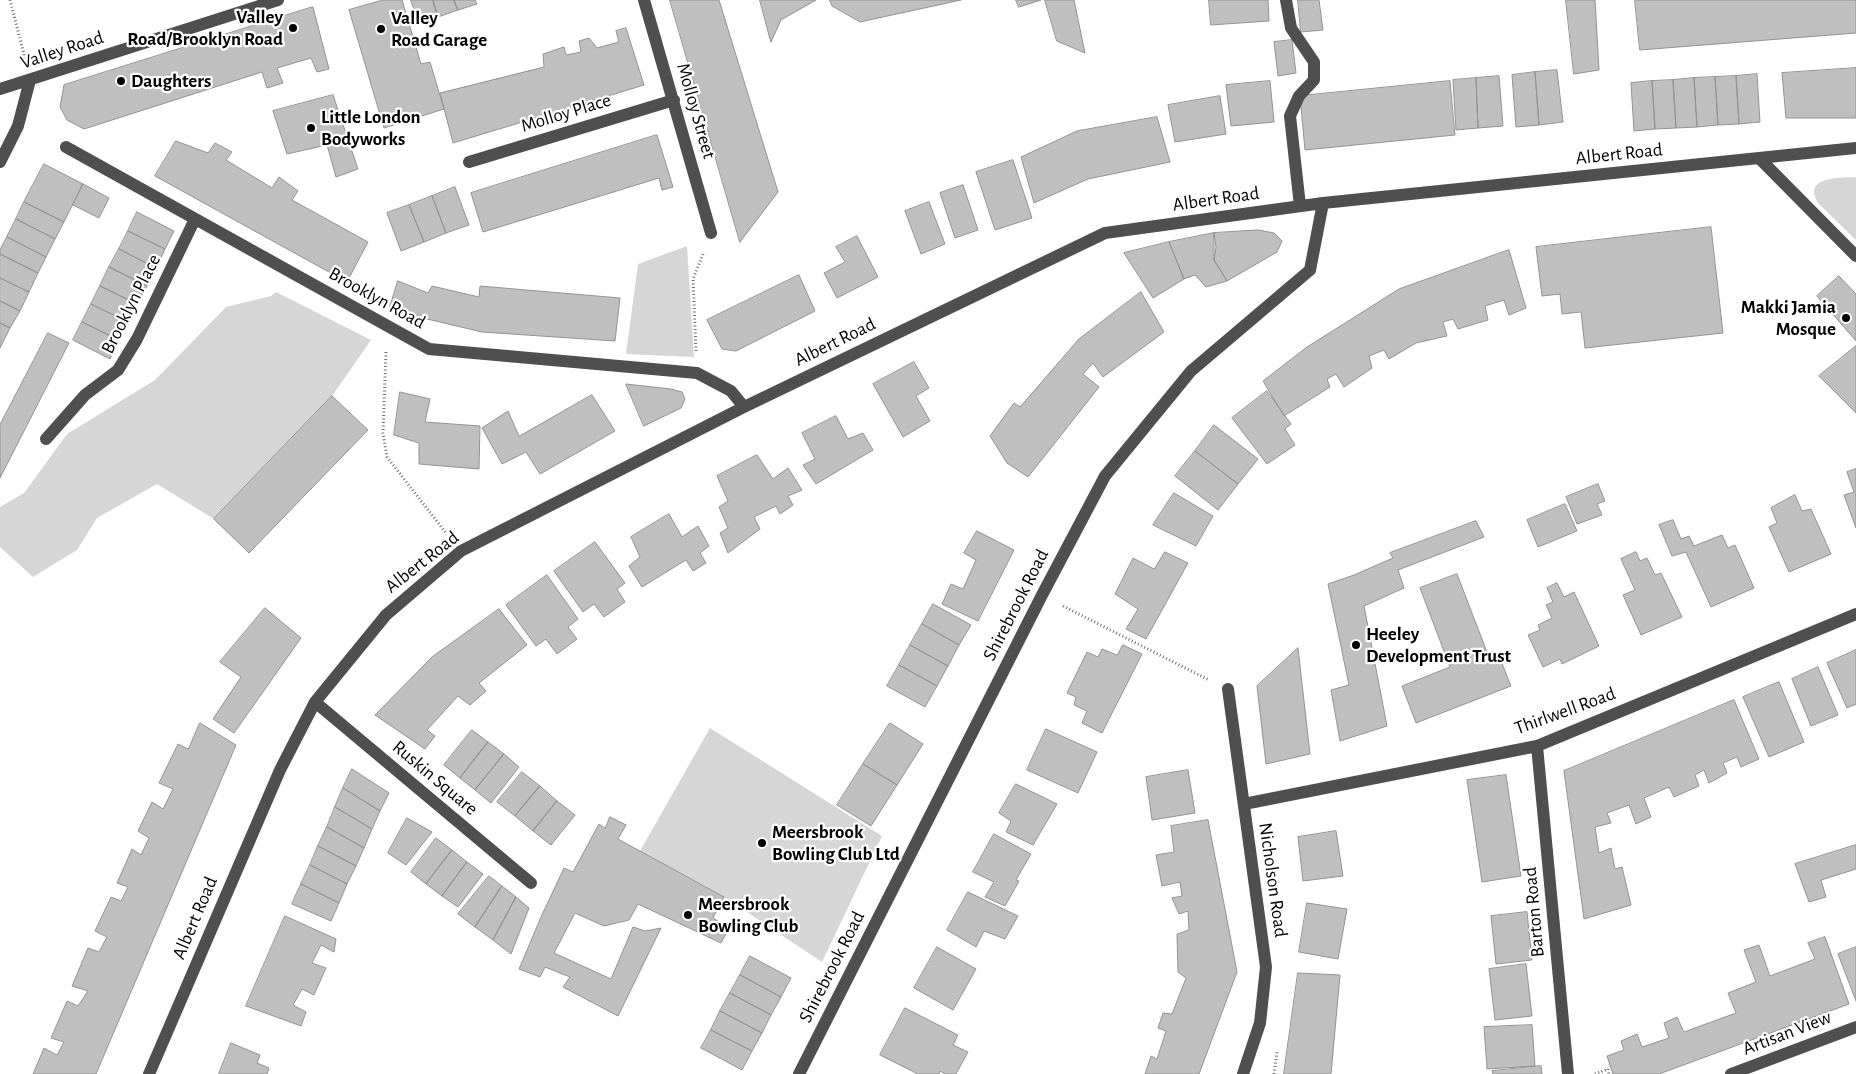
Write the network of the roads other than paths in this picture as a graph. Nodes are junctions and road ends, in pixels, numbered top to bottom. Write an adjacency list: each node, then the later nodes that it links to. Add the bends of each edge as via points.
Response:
1 (278, 0): 4 (street, Valley Road)
2 (644, 0): 6 (street, Molloy Street)
3 (1286, 0): 13 (street, via 1290,28 1314,62 1314,80 1299,96 1290,116)
4 (30, 80): 5 (street, Valley Road); 10 (street, via 18,126)
5 (0, 89)
6 (674, 100): 11 (street, Molloy Place); 15 (street, Molloy Street)
7 (66, 147): 14 (street, Brooklyn Road)
8 (1856, 148): 9 (street, Albert Road)
9 (1759, 158): 12 (street, Albert Road); 16 (street)
10 (0, 162)
11 (469, 162)
12 (1323, 203): 13 (street, Albert Road); 27 (street, Shirebrook Road, via 1310,270 1191,371 1106,476 1042,595)
13 (1300, 206): 17 (street, Albert Road, via 1105,233)
14 (195, 219): 17 (street, Brooklyn Road, via 429,349 697,373 731,391); 18 (street, Brooklyn Place, via 137,339 118,370 85,395)
15 (712, 232)
16 (1856, 256)
17 (744, 407): 21 (street, Albert Road, via 460,551 386,615)
18 (46, 439)
19 (1856, 614): 22 (street, Thirlwell Road)
20 (1228, 689): 23 (street, Nicholson Road)
21 (315, 702): 24 (street, Ruskin Square); 26 (street, Albert Road, via 280,770)
22 (1537, 746): 23 (street, Thirlwell Road); 29 (street, Barton Road)
23 (1244, 804): 28 (street, Nicholson Road, via 1266,967 1260,1023)
24 (532, 883)
25 (1856, 1027): 30 (street, Artisan View)
26 (149, 1074)
27 (799, 1074)
28 (1242, 1074)
29 (1568, 1074)
30 (1731, 1074)

